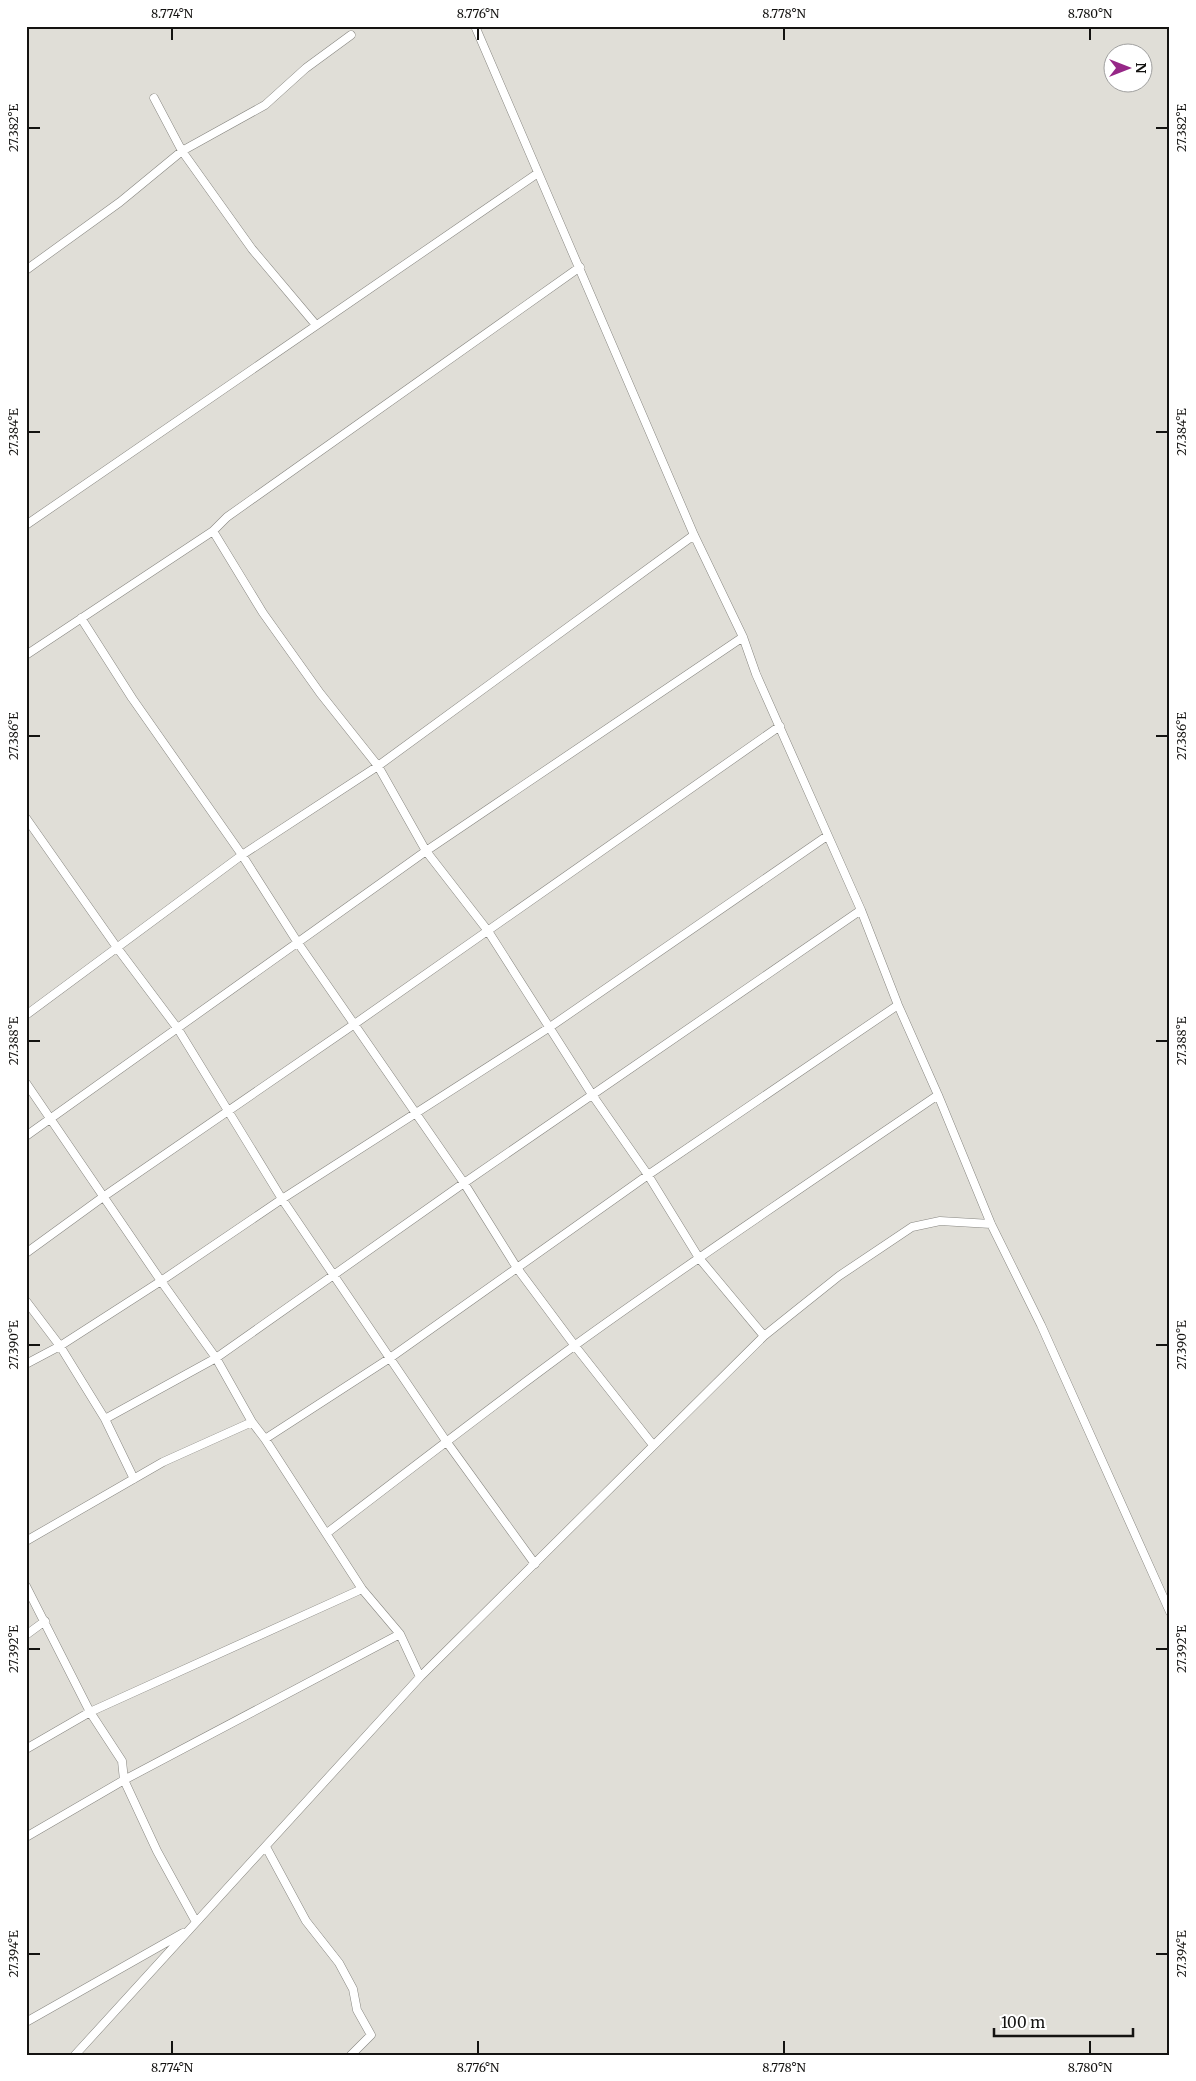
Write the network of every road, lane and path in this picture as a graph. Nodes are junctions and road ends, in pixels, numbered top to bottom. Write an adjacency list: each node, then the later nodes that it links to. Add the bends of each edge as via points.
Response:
1 (475, 26): 5 (street)
2 (351, 35): 4 (street, via 264,104)
3 (154, 98): 4 (street)
4 (182, 151): 7 (street, via 120,202); 8 (street, via 252,249)
5 (538, 172): 6 (street); 8 (street)
6 (580, 267): 10 (street, via 227,517); 11 (street)
7 (26, 270)
8 (316, 325): 9 (street)
9 (26, 525)
10 (213, 531): 12 (street); 16 (street, via 269,621)
11 (694, 535): 13 (street); 16 (street)
12 (80, 618): 14 (street); 20 (street)
13 (743, 637): 15 (street); 19 (street)
14 (26, 655)
15 (780, 726): 18 (street); 22 (street)
16 (378, 766): 19 (street); 20 (street)
17 (26, 818): 24 (street)
18 (828, 836): 21 (street); 28 (street)
19 (426, 851): 22 (street); 23 (street)
20 (242, 855): 23 (street); 24 (street)
21 (861, 910): 25 (street); 32 (street)
22 (488, 931): 27 (street); 28 (street)
23 (298, 943): 27 (street); 29 (street)
24 (118, 949): 26 (street); 29 (street)
25 (898, 1005): 31 (street); 37 (street)
26 (26, 1016)
27 (356, 1023): 33 (street); 34 (street)
28 (550, 1027): 32 (street); 34 (street)
29 (178, 1029): 33 (street); 35 (street)
30 (26, 1083): 35 (street)
31 (938, 1095): 41 (street); 43 (street)
32 (593, 1096): 37 (street); 38 (street)
33 (230, 1110): 39 (street); 40 (street)
34 (414, 1112): 38 (street); 40 (street)
35 (50, 1118): 36 (street); 39 (street)
36 (26, 1136)
37 (648, 1175): 43 (street); 44 (street)
38 (464, 1183): 44 (street); 45 (street)
39 (103, 1197): 42 (street); 46 (street)
40 (282, 1199): 45 (street); 46 (street)
41 (991, 1224): 48 (street, via 940,1221 912,1227 839,1276); 65 (street, via 1040,1324)
42 (26, 1253)
43 (699, 1258): 48 (street); 50 (street)
44 (517, 1268): 50 (street); 52 (street)
45 (333, 1275): 51 (street); 52 (street)
46 (161, 1282): 49 (street); 51 (street)
47 (26, 1302): 49 (street)
48 (764, 1336): 58 (street)
49 (60, 1346): 53 (street); 54 (street)
50 (575, 1346): 57 (street); 58 (street)
51 (216, 1358): 54 (street); 55 (street)
52 (390, 1358): 56 (street); 57 (street)
53 (26, 1364)
54 (105, 1420): 59 (street)
55 (252, 1422): 56 (street); 59 (street, via 162,1462)
56 (266, 1439): 60 (street)
57 (446, 1441): 60 (street); 62 (street)
58 (653, 1445): 62 (street)
59 (134, 1479): 61 (street)
60 (327, 1533): 64 (street)
61 (26, 1541)
62 (535, 1564): 69 (street)
63 (26, 1586): 66 (street)
64 (362, 1589): 67 (street); 70 (street)
65 (1170, 1612)
66 (45, 1621): 68 (street); 70 (street)
67 (400, 1634): 69 (street); 72 (street)
68 (26, 1635)
69 (420, 1678): 74 (street)
70 (90, 1712): 71 (street); 72 (street, via 122,1762)
71 (26, 1749)
72 (124, 1780): 73 (street); 75 (street)
73 (26, 1838)
74 (266, 1847): 75 (street); 79 (street, via 306,1921 339,1963 353,1989 357,2010 371,2035)
75 (196, 1922): 76 (street)
76 (189, 1930): 77 (street); 78 (street)
77 (26, 2022)
78 (75, 2055)
79 (352, 2055)

